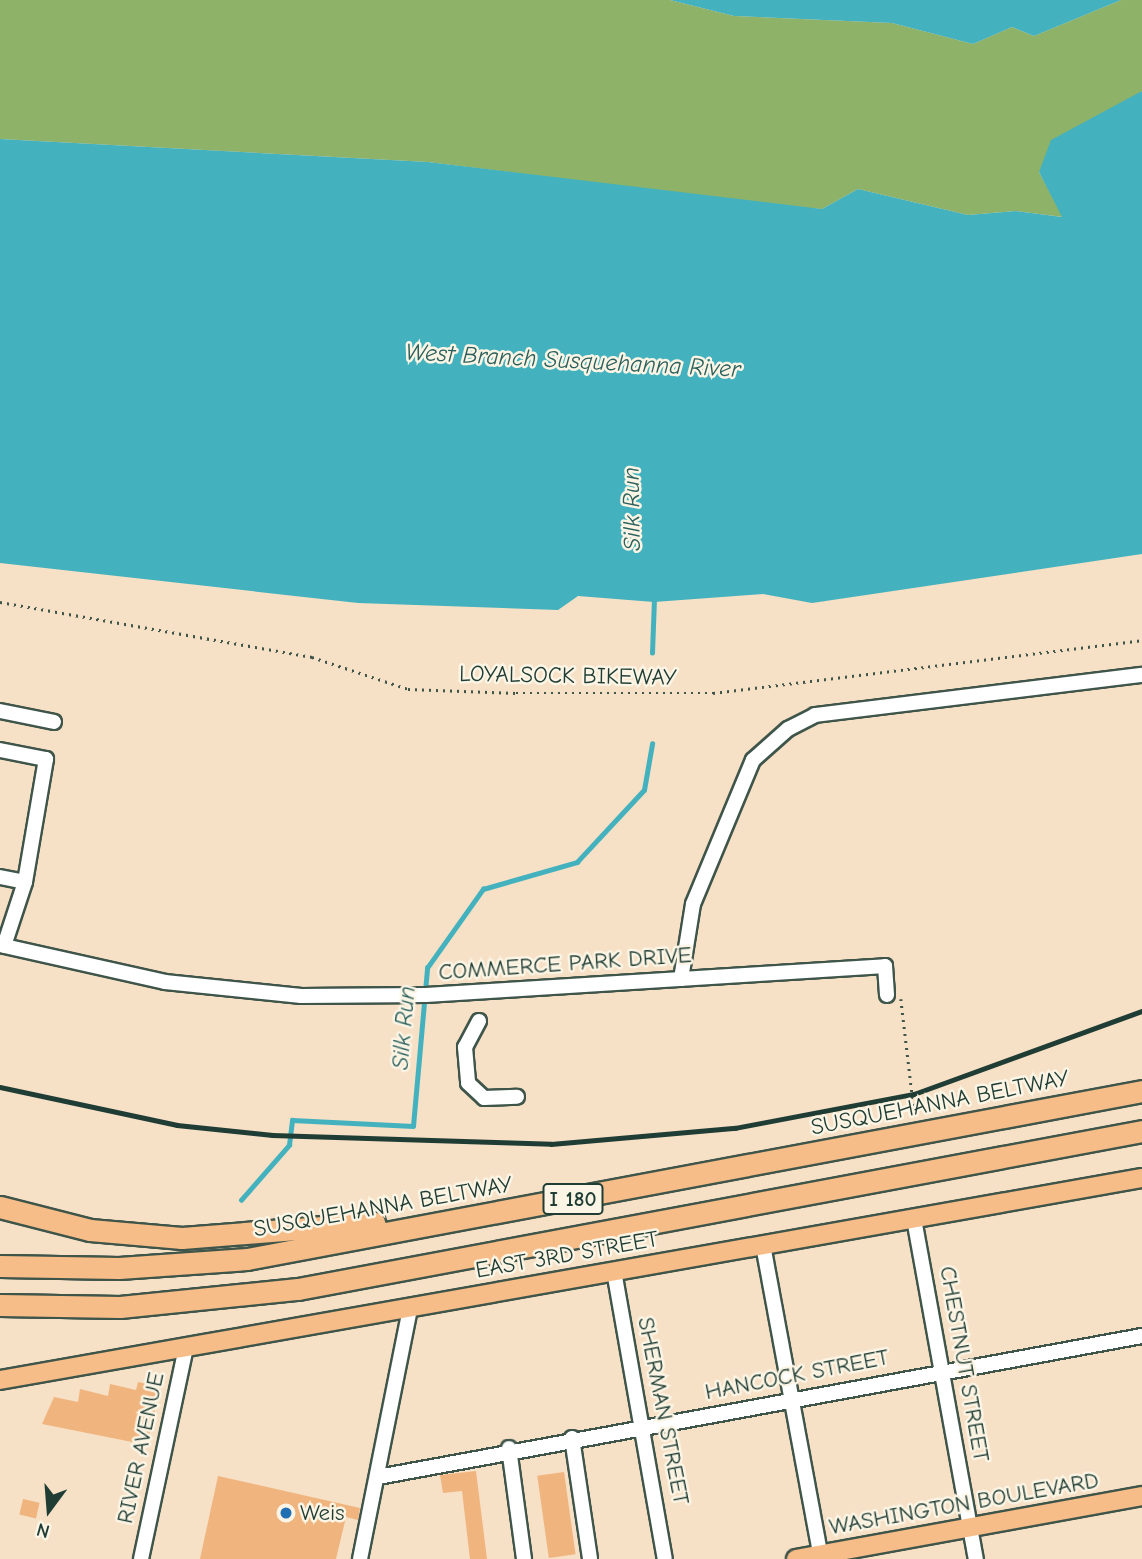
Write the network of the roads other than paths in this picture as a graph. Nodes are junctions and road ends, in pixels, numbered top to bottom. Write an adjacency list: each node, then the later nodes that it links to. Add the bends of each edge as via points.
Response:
1 (1142, 675): 8 (street, via 815,715 788,729 749,771 693,904)
2 (0, 711): 3 (street)
3 (54, 722)
4 (0, 750): 6 (street, via 46,759)
5 (0, 877): 6 (street)
6 (25, 882): 7 (street)
7 (2, 946): 8 (street, COMMERCE PARK DRIVE, via 223,989 438,995)
8 (681, 979): 9 (street, COMMERCE PARK DRIVE, via 885,966)
9 (894, 995)
10 (479, 1021): 12 (street, via 465,1047 468,1083 484,1098)
11 (1142, 1091): 15 (highway, SUSQUEHANNA BELTWAY / I 180)
12 (517, 1097)
13 (1142, 1131): 21 (highway, I 180, via 371,1278 196,1302)
14 (1142, 1178): 17 (main road, EAST 3RD STREET)
15 (601, 1194): 16 (highway, via 223,1238 90,1230); 19 (highway, SUSQUEHANNA BELTWAY / I 180, via 247,1258 119,1268)
16 (0, 1207)
17 (914, 1219): 18 (main road, EAST 3RD STREET); 25 (street, CHESTNUT STREET)
18 (763, 1245): 20 (main road, EAST 3RD STREET); 27 (street)
19 (0, 1266)
20 (614, 1271): 22 (main road, EAST 3RD STREET); 28 (street, SHERMAN STREET)
21 (0, 1306)
22 (410, 1308): 24 (main road, EAST 3RD STREET); 31 (street)
23 (1142, 1336): 25 (street, HANCOCK STREET)
24 (186, 1347): 26 (main road, EAST 3RD STREET); 35 (street, RIVER AVENUE)
25 (942, 1371): 27 (street, HANCOCK STREET); 33 (street, CHESTNUT STREET)
26 (0, 1380)
27 (791, 1399): 28 (street, HANCOCK STREET); 34 (street)
28 (643, 1428): 29 (street, HANCOCK STREET); 39 (street, SHERMAN STREET)
29 (572, 1438): 30 (street, HANCOCK STREET); 38 (street)
30 (509, 1448): 31 (street, HANCOCK STREET); 37 (street)
31 (378, 1477): 36 (street)
32 (1142, 1496): 33 (main road, WASHINGTON BOULEVARD)
33 (971, 1527): 34 (main road, WASHINGTON BOULEVARD); 41 (street, CHESTNUT STREET)
34 (821, 1557): 40 (main road, WASHINGTON BOULEVARD)
35 (141, 1559)
36 (360, 1559)
37 (524, 1559)
38 (590, 1559)
39 (665, 1559)
40 (796, 1559)
41 (976, 1559)

